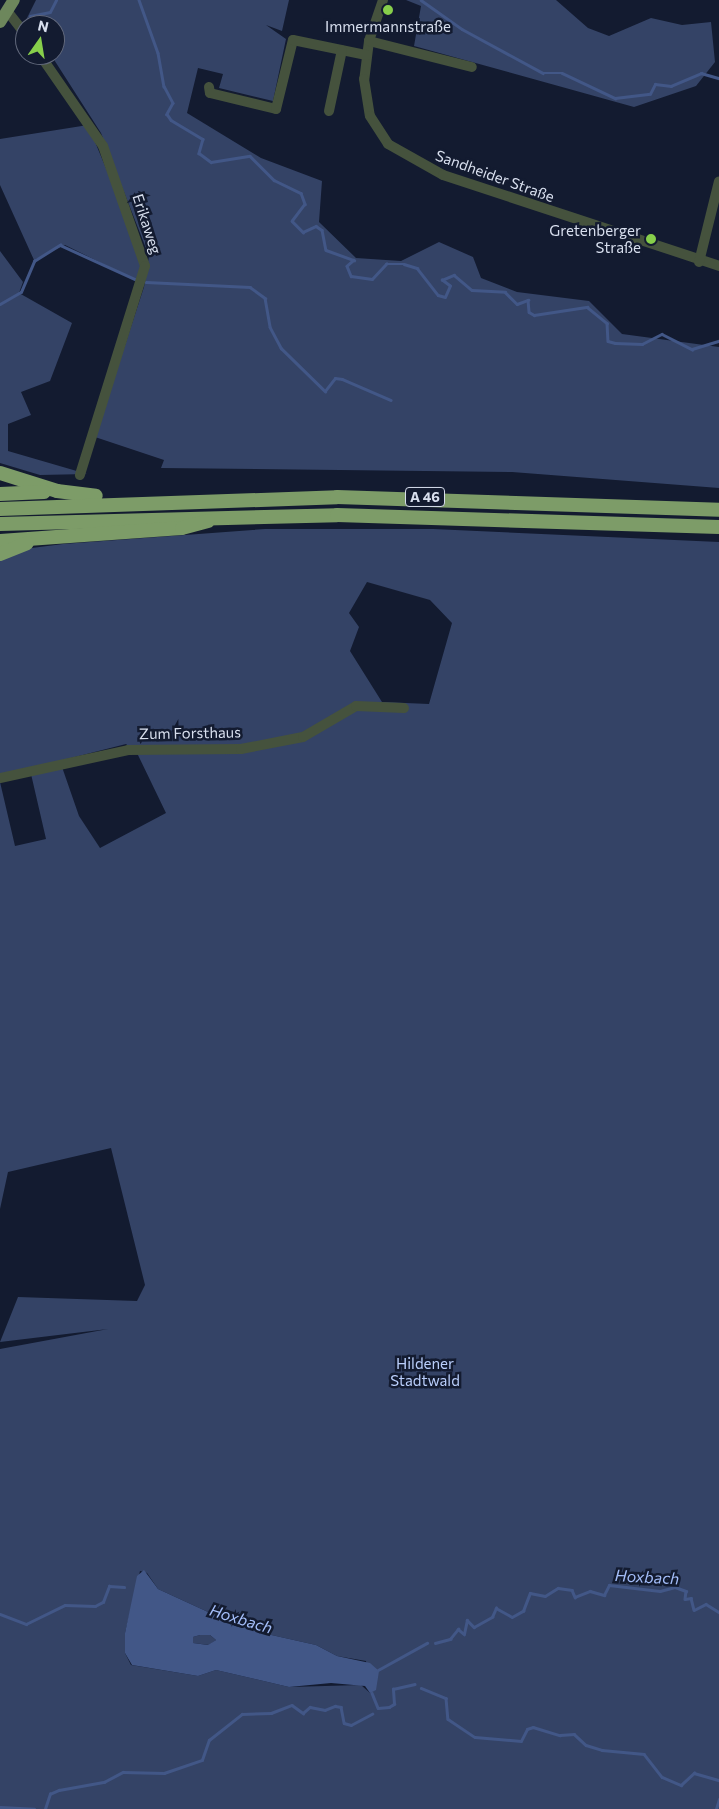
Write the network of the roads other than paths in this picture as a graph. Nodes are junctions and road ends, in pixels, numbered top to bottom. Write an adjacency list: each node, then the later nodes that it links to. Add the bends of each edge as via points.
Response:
1 (14, 0): 3 (main road)
2 (383, 0): 5 (street, Sandheider Straße)
3 (4, 17): 4 (street)
4 (15, 26)
5 (369, 41): 7 (street, Sandheider Straße); 9 (street)
6 (342, 50): 7 (street); 10 (street, via 293,40 276,109 210,93); 11 (street)
7 (366, 55): 13 (street, Sandheider Straße, via 364,79 370,116 388,144 407,158 475,186)
8 (47, 65): 17 (street, Erikaweg, via 103,146 145,266)
9 (472, 67)
10 (209, 87)
11 (329, 111)
12 (719, 181): 13 (street)
13 (699, 262): 14 (street, Sandheider Straße); 15 (street, Sandheider Straße)
14 (719, 266)
15 (719, 271)
16 (0, 472): 18 (highway)
17 (80, 475)
18 (57, 491): 19 (highway); 20 (highway)
19 (0, 494)
20 (131, 501): 21 (highway, A 46); 22 (highway, A 46, via 450,498)
21 (0, 509)
22 (719, 510)
23 (225, 516): 24 (highway, A 46); 25 (highway, A 46, via 450,516); 26 (highway, via 182,528)
24 (0, 524)
25 (719, 528)
26 (47, 537): 27 (highway); 28 (highway)
27 (0, 541)
28 (0, 554)
29 (404, 708): 30 (street, Zum Forsthaus, via 356,706 303,736 241,748 128,750)
30 (0, 778)

